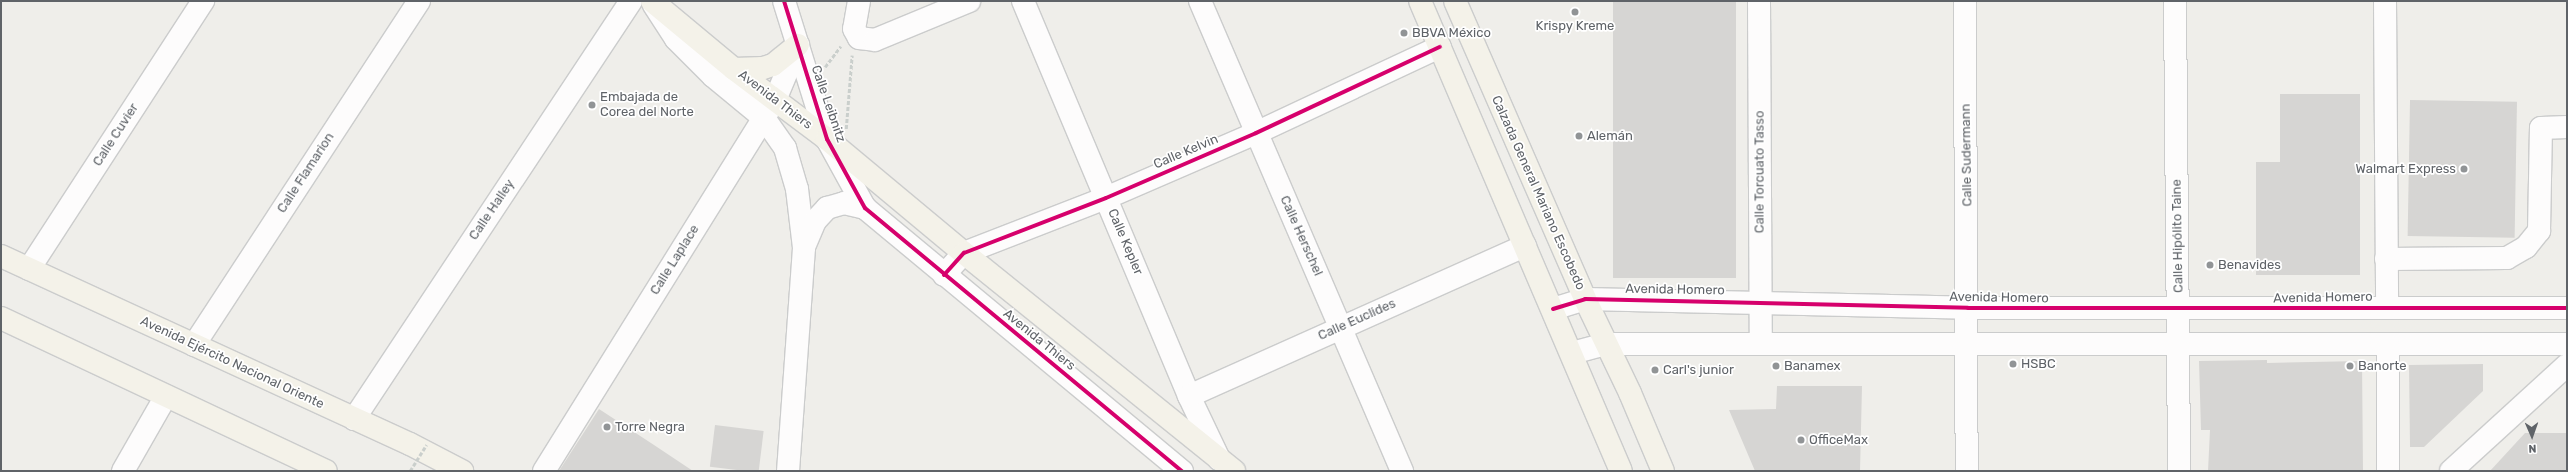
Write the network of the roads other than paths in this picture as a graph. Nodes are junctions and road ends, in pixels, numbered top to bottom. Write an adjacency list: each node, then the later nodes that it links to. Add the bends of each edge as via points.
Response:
1 (204, 1): 30 (street, Calle Cuvier)
2 (419, 1): 46 (street, Calle Flamarion)
3 (630, 1): 52 (street, Calle Halley)
4 (652, 1): 18 (main road, Avenida Thiers); 19 (street, via 676,39 713,76)
5 (784, 1): 16 (street, Calle Leibnitz)
6 (969, 1): 15 (street, via 875,40 859,38)
7 (1023, 1): 23 (street, Calle Kepler)
8 (1200, 1): 21 (street, Calle Herschel)
9 (1420, 1): 17 (main road)
10 (1455, 1): 32 (main road, Calzada General Mariano Escobedo)
11 (1759, 1): 33 (street, Calle Torcuato Tasso)
12 (1965, 1): 34 (street, Calle Sudermann)
13 (2175, 1): 38 (street, Calle Hipólito Taine)
14 (2385, 1): 29 (street)
15 (855, 17)
16 (798, 45): 18 (main road, via 773,65); 19 (street, Calle Laplace); 22 (street, Calle Leibnitz)
17 (1440, 47): 21 (street, Calle Kelvin); 25 (main road)
18 (734, 69): 19 (main road, Avenida Thiers)
19 (770, 109): 22 (main road, Avenida Thiers); 26 (street, via 797,189); 57 (street, Calle Laplace)
20 (2567, 127): 29 (street, via 2541,128 2539,231 2526,247 2507,258)
21 (1256, 133): 23 (street, Calle Kelvin); 40 (street, Calle Herschel)
22 (827, 139): 24 (street, Calle Leibnitz); 27 (main road, Avenida Thiers)
23 (1106, 198): 27 (street, Calle Kelvin); 51 (street, Calle Kepler)
24 (865, 208): 26 (street, via 844,203 827,208 815,221); 31 (street, Avenida Thiers)
25 (1526, 246): 37 (main road); 40 (street, Calle Euclides)
26 (804, 248): 58 (street)
27 (964, 253): 31 (street, Calle Kelvin); 53 (main road, Avenida Thiers)
28 (1, 256): 30 (main road, Avenida Ejército Nacional Oriente)
29 (2386, 259): 35 (street)
30 (29, 269): 46 (main road, Avenida Ejército Nacional Oriente)
31 (944, 275): 59 (street, Avenida Thiers)
32 (1585, 299): 33 (street, Avenida Homero); 37 (street, Avenida Homero); 42 (main road, Calzada General Mariano Escobedo)
33 (1761, 302): 34 (street, Avenida Homero); 41 (street, Calle Torcuato Tasso)
34 (1968, 308): 38 (street, Avenida Homero); 43 (street, Calle Sudermann)
35 (2387, 308): 36 (street, Avenida Homero); 38 (street, Avenida Homero)
36 (2567, 308)
37 (1553, 309): 48 (main road)
38 (2179, 310): 44 (street, Calle Hipólito Taine)
39 (2, 320): 50 (main road)
40 (1341, 327): 51 (street, Calle Euclides); 60 (street, Calle Herschel)
41 (1762, 343): 42 (street); 43 (street)
42 (1605, 344): 48 (street); 62 (main road, Calzada General Mariano Escobedo, via 1630,393)
43 (1968, 344): 44 (street); 63 (street)
44 (2178, 344): 47 (street); 64 (street, Calle Hipólito Taine)
45 (2567, 344): 47 (street)
46 (194, 345): 52 (main road, Avenida Ejército Nacional Oriente)
47 (2388, 345): 65 (street)
48 (1572, 353): 61 (main road)
49 (2567, 365): 66 (street)
50 (166, 396): 54 (street); 55 (main road)
51 (1189, 396): 53 (street, Calle Kepler)
52 (354, 419): 56 (main road, Avenida Ejército Nacional Oriente)
53 (1226, 465)
54 (123, 471)
55 (326, 471)
56 (462, 471)
57 (544, 471)
58 (788, 471)
59 (1182, 471)
60 (1402, 471)
61 (1621, 471)
62 (1663, 471)
63 (1967, 471)
64 (2179, 471)
65 (2388, 471)
66 (2451, 471)

